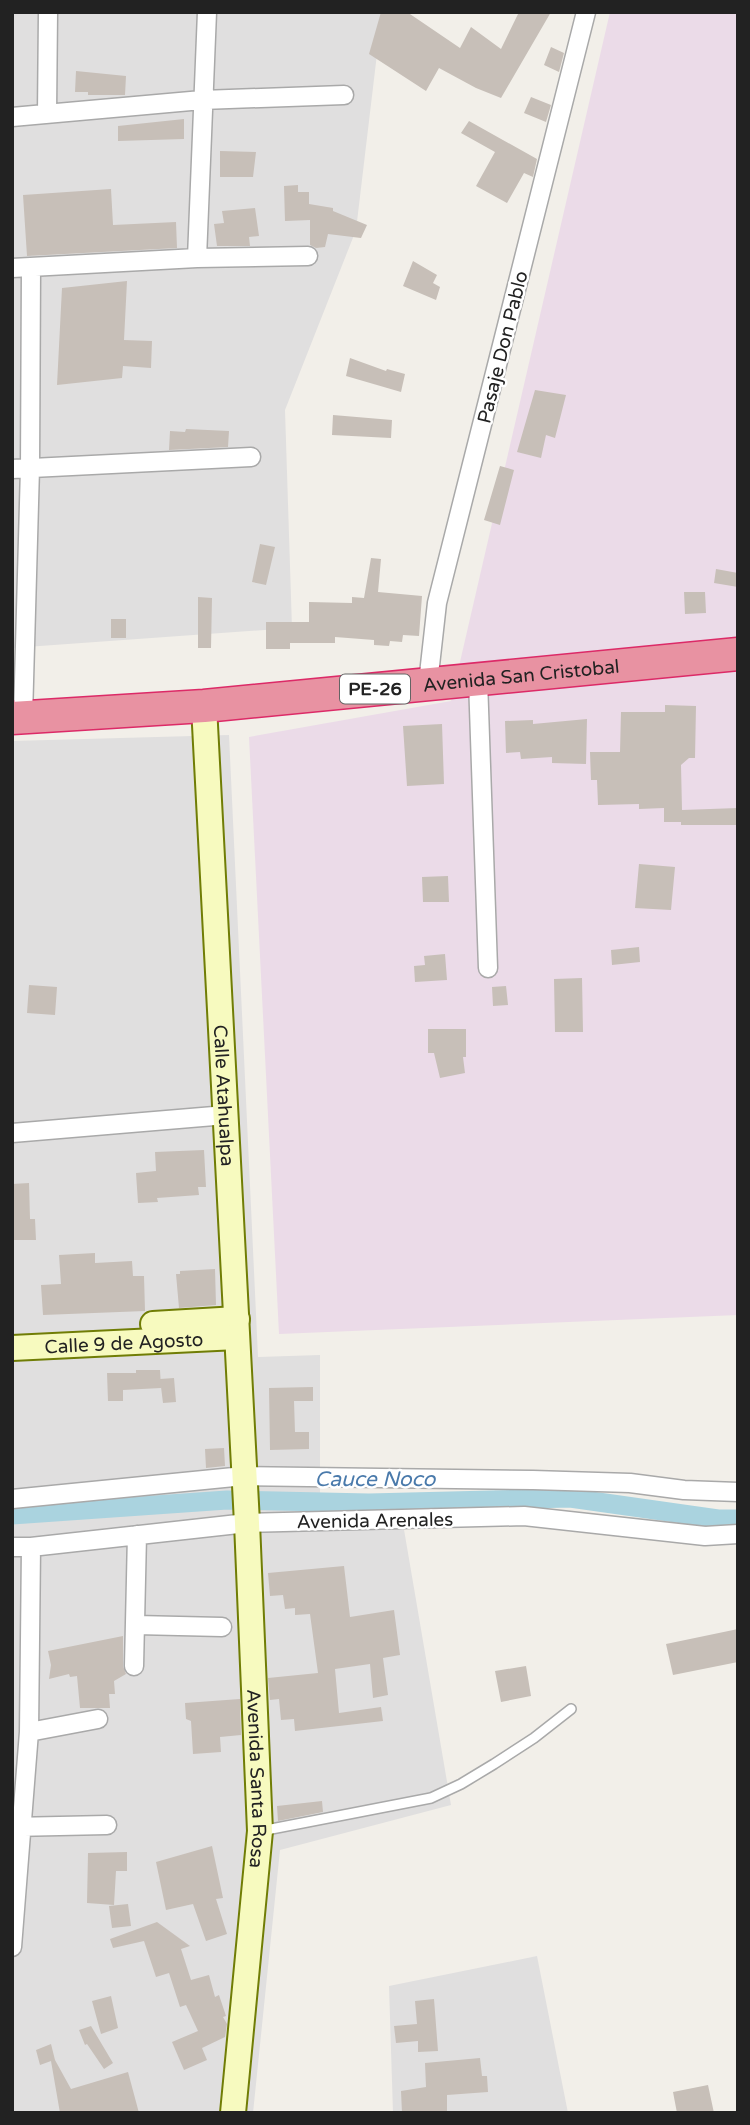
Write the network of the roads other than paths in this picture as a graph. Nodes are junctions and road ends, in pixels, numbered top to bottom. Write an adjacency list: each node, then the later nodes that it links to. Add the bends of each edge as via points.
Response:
1 (48, 12): 6 (street)
2 (206, 12): 5 (street)
3 (586, 12): 16 (street, Pasaje Don Pablo, via 437,603)
4 (344, 95): 5 (street)
5 (202, 100): 6 (street); 9 (street)
6 (47, 114): 7 (street)
7 (12, 117)
8 (308, 256): 9 (street)
9 (197, 258): 11 (street)
10 (12, 268): 11 (street)
11 (31, 268): 13 (street)
12 (251, 457): 13 (street)
13 (21, 468): 18 (street)
14 (738, 654): 15 (highway, Avenida San Cristobal / PE-26)
15 (478, 680): 16 (highway, Avenida San Cristobal / PE-26); 19 (street)
16 (428, 683): 17 (highway, Avenida San Cristobal / PE-26)
17 (204, 706): 18 (highway, Avenida San Cristobal / PE-26); 20 (street, Calle Atahualpa)
18 (18, 718)
19 (488, 968)
20 (226, 1115): 21 (street); 22 (street, Calle Atahualpa)
21 (12, 1133)
22 (237, 1328): 23 (street, Calle 9 de Agosto); 24 (street, Calle 9 de Agosto); 25 (street, Calle Atahualpa)
23 (12, 1331)
24 (12, 1348)
25 (244, 1481): 26 (street, Avenida Arenales, via 561,1481); 27 (street, Avenida Arenales); 28 (street, Avenida Santa Rosa)
26 (738, 1492)
27 (12, 1499)
28 (246, 1519): 29 (street, Avenida Arenales, via 524,1516 705,1536); 30 (street, Avenida Arenales); 41 (street, Avenida Santa Rosa)
29 (738, 1534)
30 (137, 1535): 32 (street, Avenida Arenales); 33 (street)
31 (12, 1547): 32 (street, Avenida Arenales)
32 (31, 1547): 38 (street)
33 (136, 1625): 34 (street); 35 (street)
34 (222, 1627)
35 (134, 1666)
36 (571, 1709): 41 (lane, via 494,1764 431,1798)
37 (98, 1719): 38 (street)
38 (29, 1732): 40 (street)
39 (107, 1825): 40 (street)
40 (17, 1828): 42 (street)
41 (260, 1831): 43 (street, Avenida Santa Rosa)
42 (12, 1947)
43 (233, 2113)

